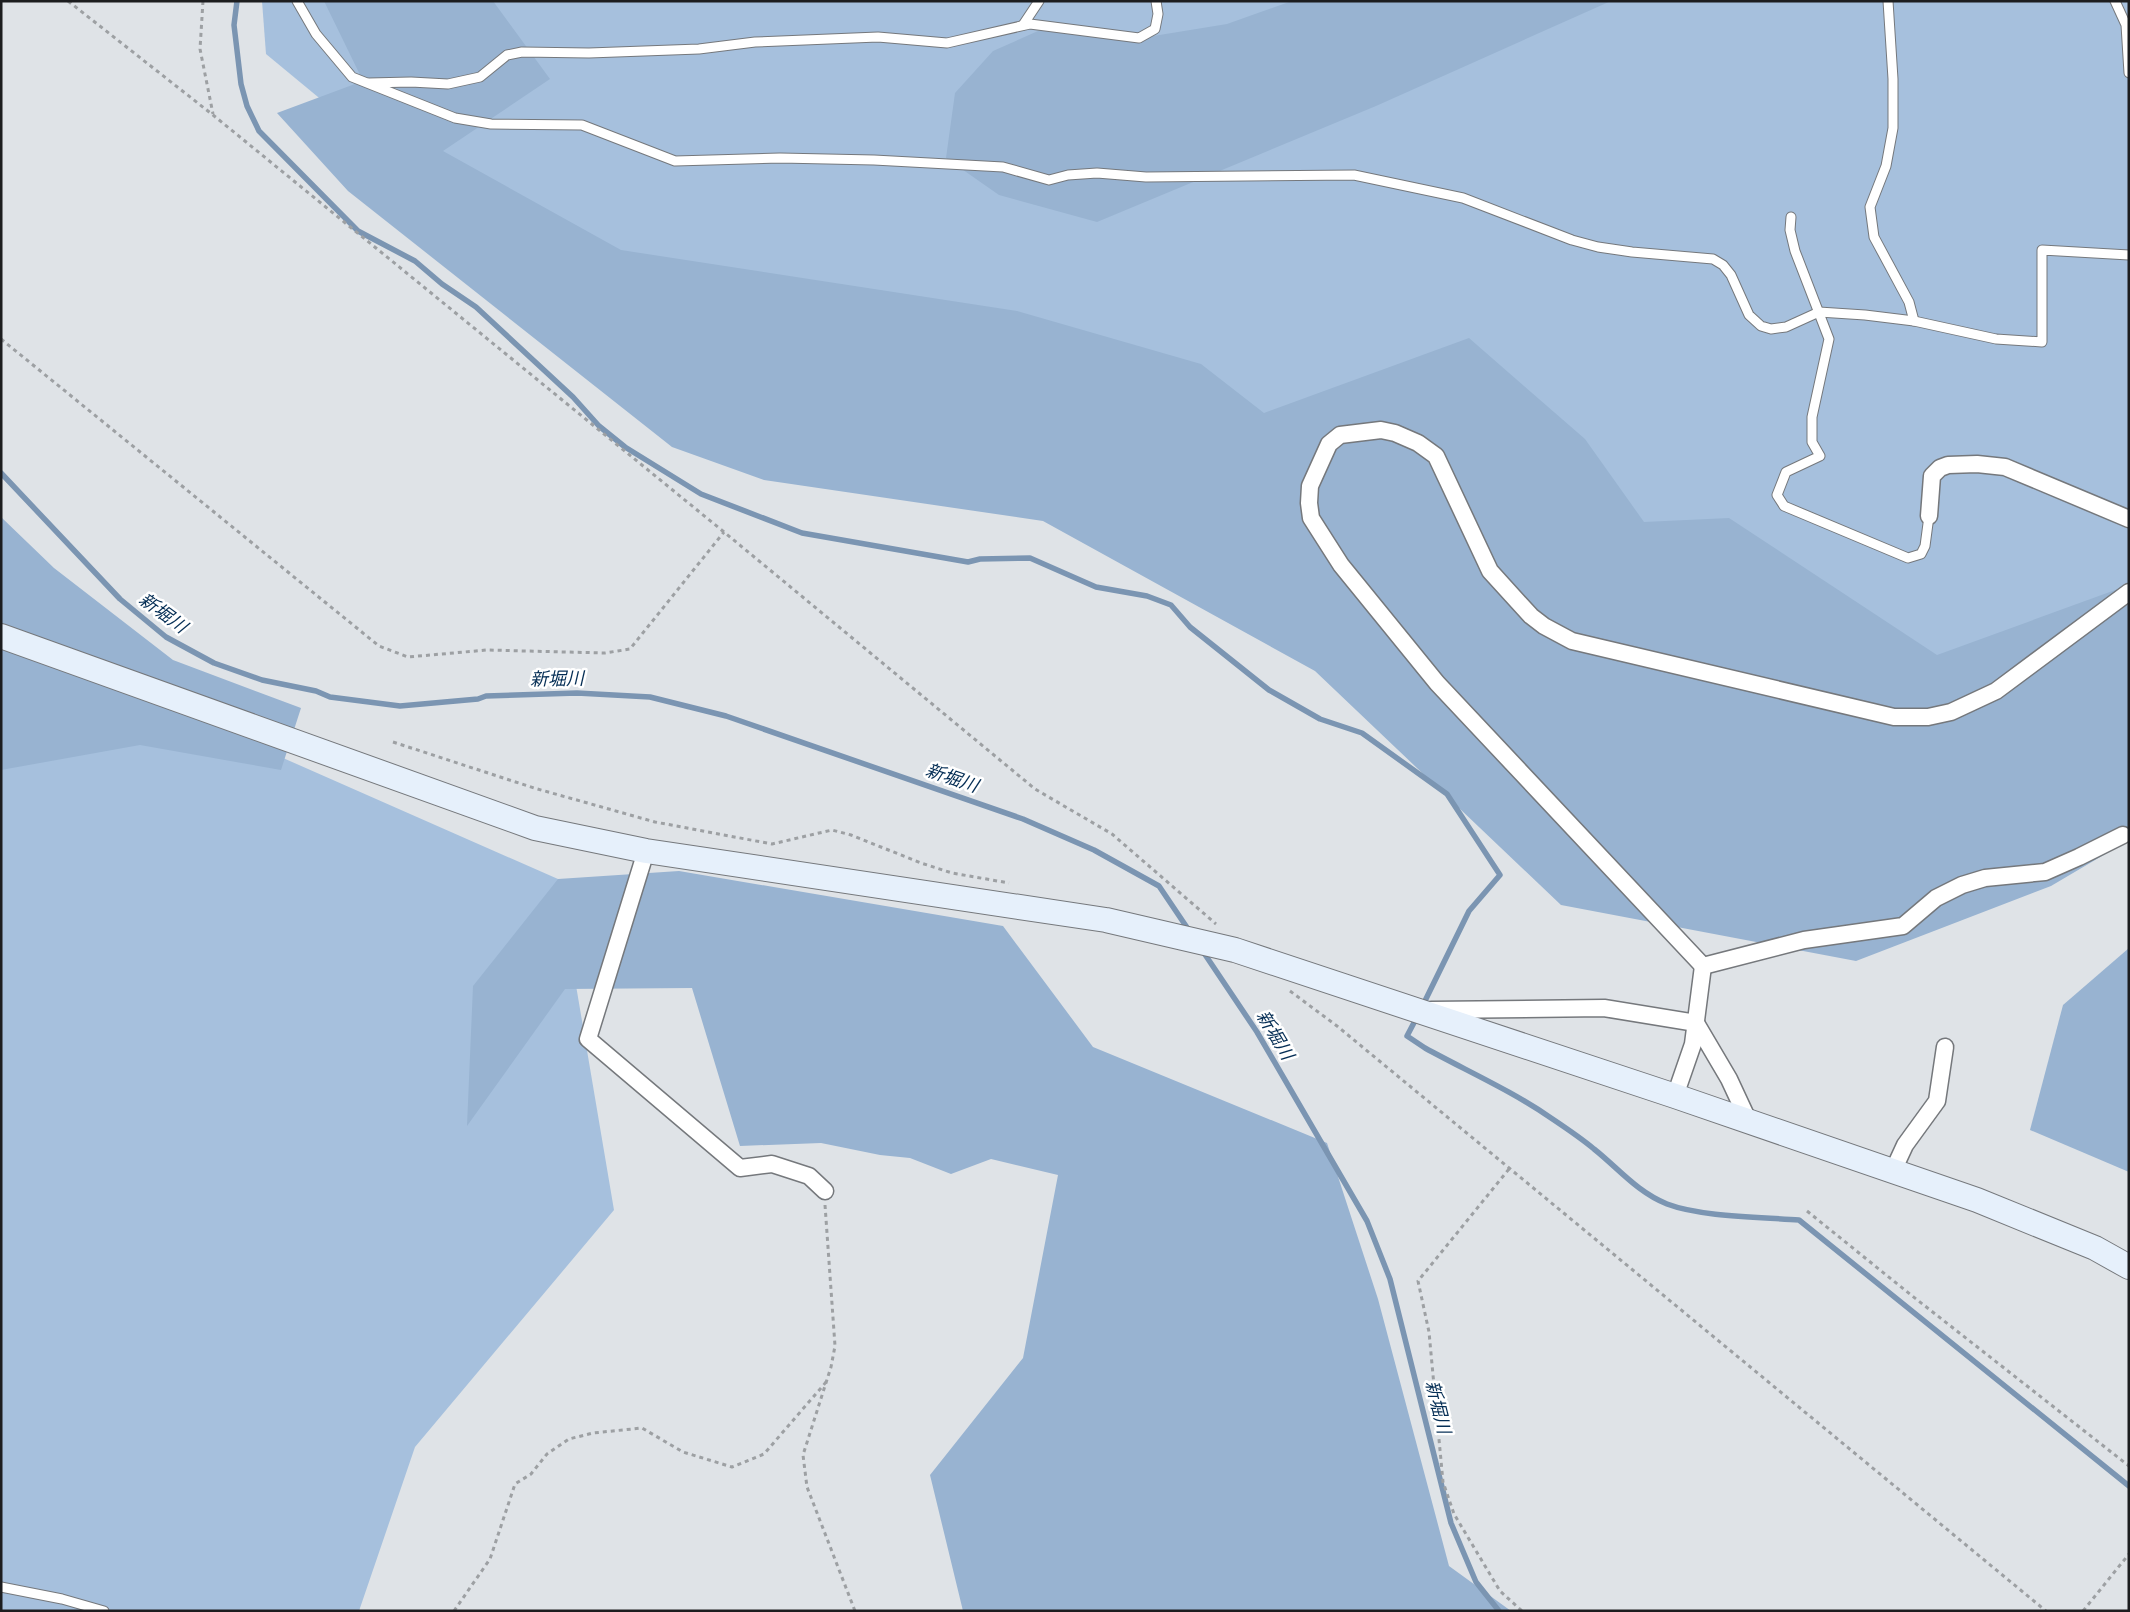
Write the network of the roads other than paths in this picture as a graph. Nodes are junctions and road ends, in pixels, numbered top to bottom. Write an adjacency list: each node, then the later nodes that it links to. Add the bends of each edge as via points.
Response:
1 (297, 1): 8 (lane, via 316,34 352,77)
2 (1039, 1): 6 (lane)
3 (1156, 1): 6 (lane, via 1155,29 1139,38)
4 (1888, 1): 12 (lane, via 1893,128 1886,166 1870,208 1874,237 1909,302)
5 (2116, 1): 7 (lane, via 2126,25)
6 (1023, 25): 8 (lane, via 947,43 878,37 754,42 699,49 522,52 506,55 480,77 448,84)
7 (2129, 72)
8 (367, 84): 11 (lane, via 455,118 491,124 582,125 675,160 874,160 1003,167 1049,180 1097,173 1146,177 1354,176 1463,198 1598,247 1713,259 1723,264 1731,275 1750,316 1761,326 1786,327)
9 (1791, 217): 11 (lane, via 1794,251)
10 (2129, 256): 12 (lane, via 2042,250 2042,342 1996,339)
11 (1819, 312): 12 (lane); 13 (lane, via 1829,339 1812,417 1812,442 1820,456 1786,472 1777,495 1784,506 1908,558 1921,554 1925,546)
12 (1914, 321)
13 (1929, 516): 14 (street, via 1932,476 1948,464 1977,464 2005,467)
14 (2129, 519)
15 (2129, 592): 19 (street, via 1996,691 1951,712 1928,717 1894,716 1572,640 1531,616 1490,571 1436,456 1418,443 1381,430 1340,435 1329,444 1310,486 1309,503 1311,518 1341,565 1437,683)
16 (1, 636): 18 (street, via 535,828)
17 (2123, 835): 19 (street, via 2045,872 1985,878 1962,884 1936,898 1903,926 1804,940)
18 (646, 851): 20 (street, via 1106,920 1235,950); 26 (street, via 588,1039 740,1168 772,1164 809,1176)
19 (1703, 966): 21 (street)
20 (1416, 1010): 21 (street, via 1604,1008); 23 (street)
21 (1696, 1023): 23 (street, via 1693,1044); 24 (street)
22 (1945, 1047): 25 (street, via 1937,1101 1905,1144)
23 (1675, 1096): 24 (street)
24 (1749, 1122): 25 (street)
25 (1893, 1171): 27 (street, via 1977,1200 2095,1248)
26 (824, 1191)
27 (2129, 1267)
28 (1, 1588): 29 (lane)
29 (104, 1611)

